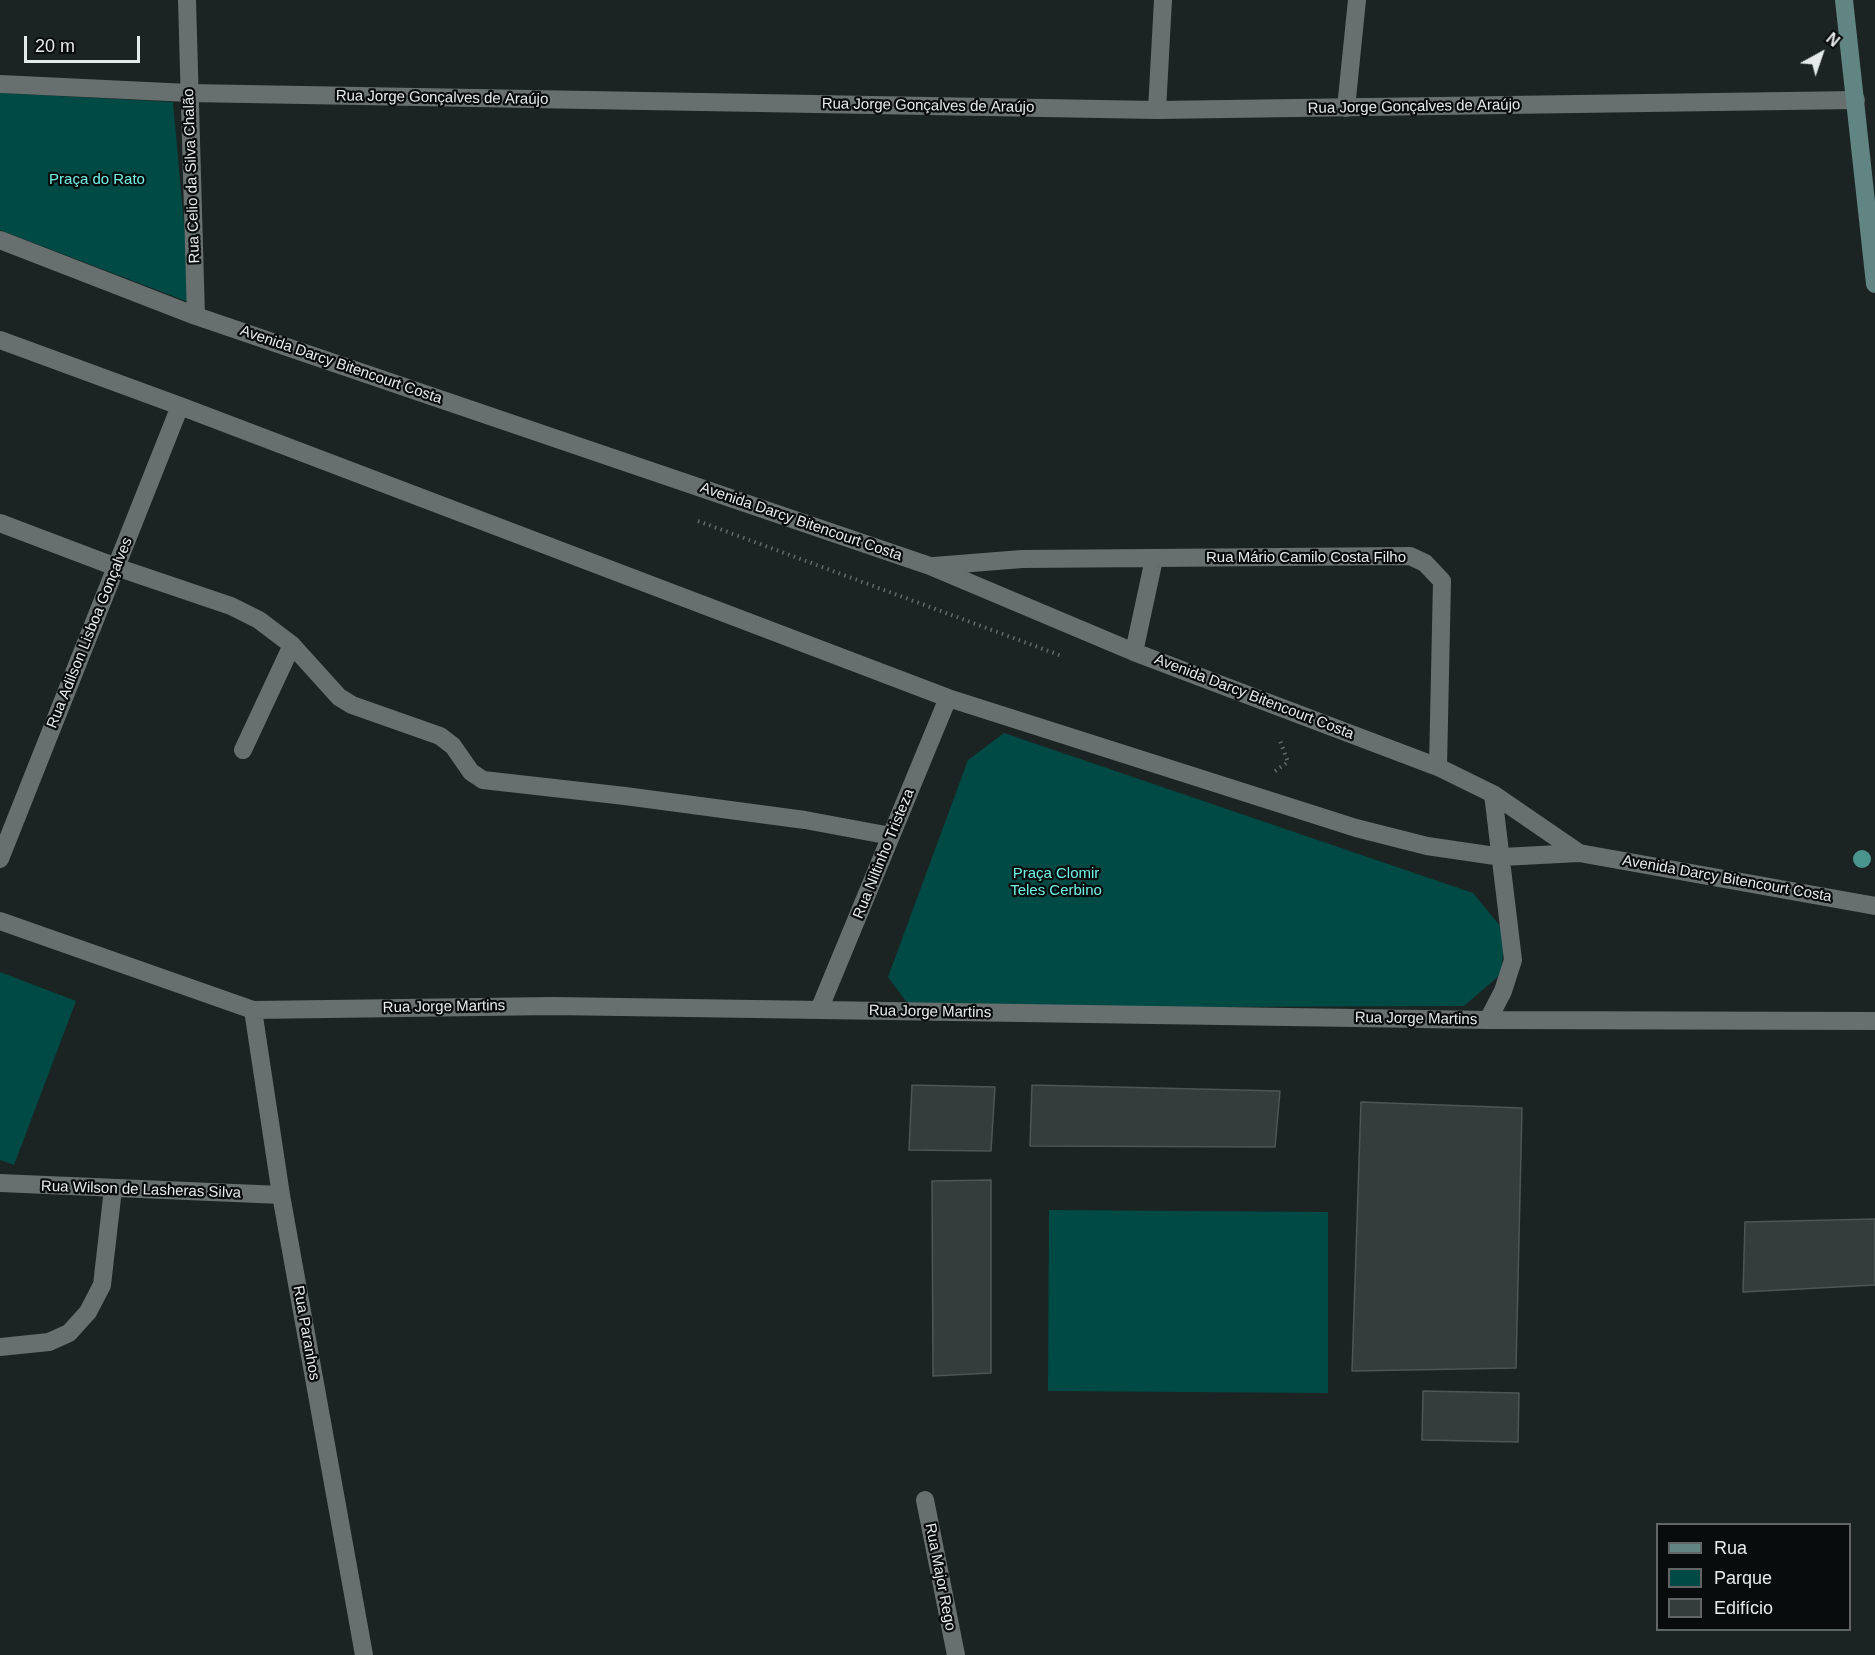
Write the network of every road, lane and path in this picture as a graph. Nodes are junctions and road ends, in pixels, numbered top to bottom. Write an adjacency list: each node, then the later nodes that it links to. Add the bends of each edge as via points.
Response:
1 (187, 0): 6 (street, Rua Celio da Silva Chalão)
2 (1164, 0): 9 (street)
3 (1357, 0): 8 (street)
4 (1844, 0): 7 (street)
5 (0, 84): 6 (street, Rua Jorge Gonçalves de Araújo)
6 (189, 93): 9 (street, Rua Jorge Gonçalves de Araújo); 12 (street, Rua Celio da Silva Chalão)
7 (1856, 100): 8 (street, Rua Jorge Gonçalves de Araújo); 11 (street)
8 (1346, 108): 9 (street, Rua Jorge Gonçalves de Araújo)
9 (1157, 110)
10 (0, 240): 12 (street, Avenida Darcy Bitencourt Costa)
11 (1875, 284)
12 (196, 316): 17 (street, Avenida Darcy Bitencourt Costa)
13 (0, 340): 14 (street, Avenida Darcy Bitencourt Costa)
14 (180, 406): 18 (street, Rua Adilson Lisboa Gonçalves); 21 (street, Avenida Darcy Bitencourt Costa)
15 (0, 523): 18 (street)
16 (1154, 559): 17 (street, Rua Mário Camilo Costa Filho, via 1022,559); 20 (street); 23 (street, Rua Mário Camilo Costa Filho, via 1410,556 1425,563 1442,581)
17 (930, 566): 20 (street, Avenida Darcy Bitencourt Costa)
18 (116, 567): 19 (street, via 231,606 259,620); 28 (street, Rua Adilson Lisboa Gonçalves)
19 (292, 645): 22 (street); 25 (street, via 339,697 440,736 483,780 625,796)
20 (1134, 652): 23 (street, Avenida Darcy Bitencourt Costa)
21 (948, 698): 25 (street, Rua Niltinho Tristeza); 27 (street, Avenida Darcy Bitencourt Costa, via 1356,828 1427,846)
22 (243, 750)
23 (1437, 767): 24 (street, Avenida Darcy Bitencourt Costa)
24 (1493, 794): 26 (street, Avenida Darcy Bitencourt Costa); 27 (street)
25 (891, 836): 32 (street, Rua Niltinho Tristeza)
26 (1579, 853): 27 (street, Avenida Darcy Bitencourt Costa); 29 (street, Avenida Darcy Bitencourt Costa)
27 (1502, 858): 33 (street, via 1513,960)
28 (0, 859)
29 (1875, 906)
30 (0, 921): 31 (street, Rua Jorge Martins)
31 (253, 1010): 32 (street, Rua Jorge Martins, via 554,1006); 37 (street, Rua Paranhos)
32 (819, 1010): 33 (street, Rua Jorge Martins)
33 (1488, 1020): 34 (street, Rua Jorge Martins)
34 (1875, 1021)
35 (0, 1183): 36 (street, Rua Wilson de Lasheras Silva)
36 (113, 1189): 37 (street, Rua Wilson de Lasheras Silva); 38 (street, via 102,1285 88,1312 69,1333 49,1342)
37 (281, 1195): 40 (street, Rua Paranhos)
38 (0, 1347)
39 (925, 1500): 41 (street, Rua Major Rego)
40 (364, 1655)
41 (956, 1655)

